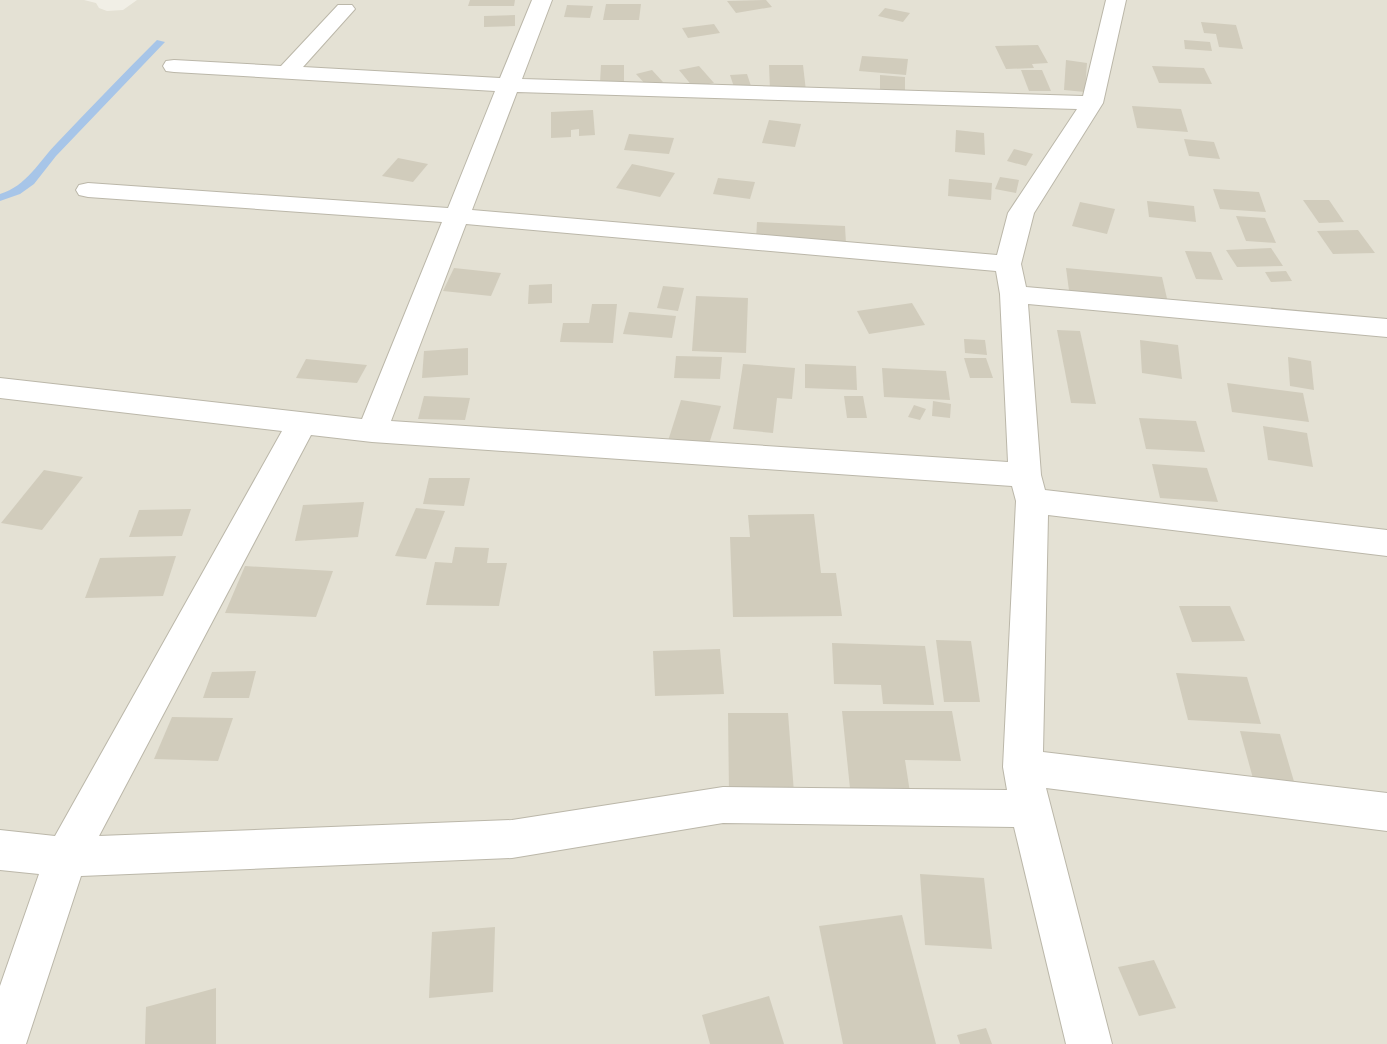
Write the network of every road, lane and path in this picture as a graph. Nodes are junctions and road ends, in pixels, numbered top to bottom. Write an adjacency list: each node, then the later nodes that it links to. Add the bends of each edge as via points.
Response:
1 (542, 0): 6 (street)
2 (1116, 0): 7 (street)
3 (345, 9): 5 (street)
4 (174, 66): 5 (street)
5 (287, 72): 6 (street)
6 (508, 85): 7 (street); 9 (street)
7 (1092, 103): 10 (street, via 1021,213)
8 (88, 190): 9 (street)
9 (457, 216): 10 (street); 14 (street)
10 (1011, 279): 11 (street); 15 (street)
11 (1387, 328)
12 (0, 388): 13 (street)
13 (302, 423): 14 (street); 21 (street)
14 (372, 430): 15 (street)
15 (1028, 488): 16 (street); 17 (street)
16 (1387, 543)
17 (1023, 767): 18 (street); 19 (street)
18 (1030, 809): 21 (street, via 723,805 512,838); 23 (street)
19 (1387, 812)
20 (0, 850): 21 (street)
21 (66, 857): 22 (street)
22 (3, 1044)
23 (1089, 1044)

